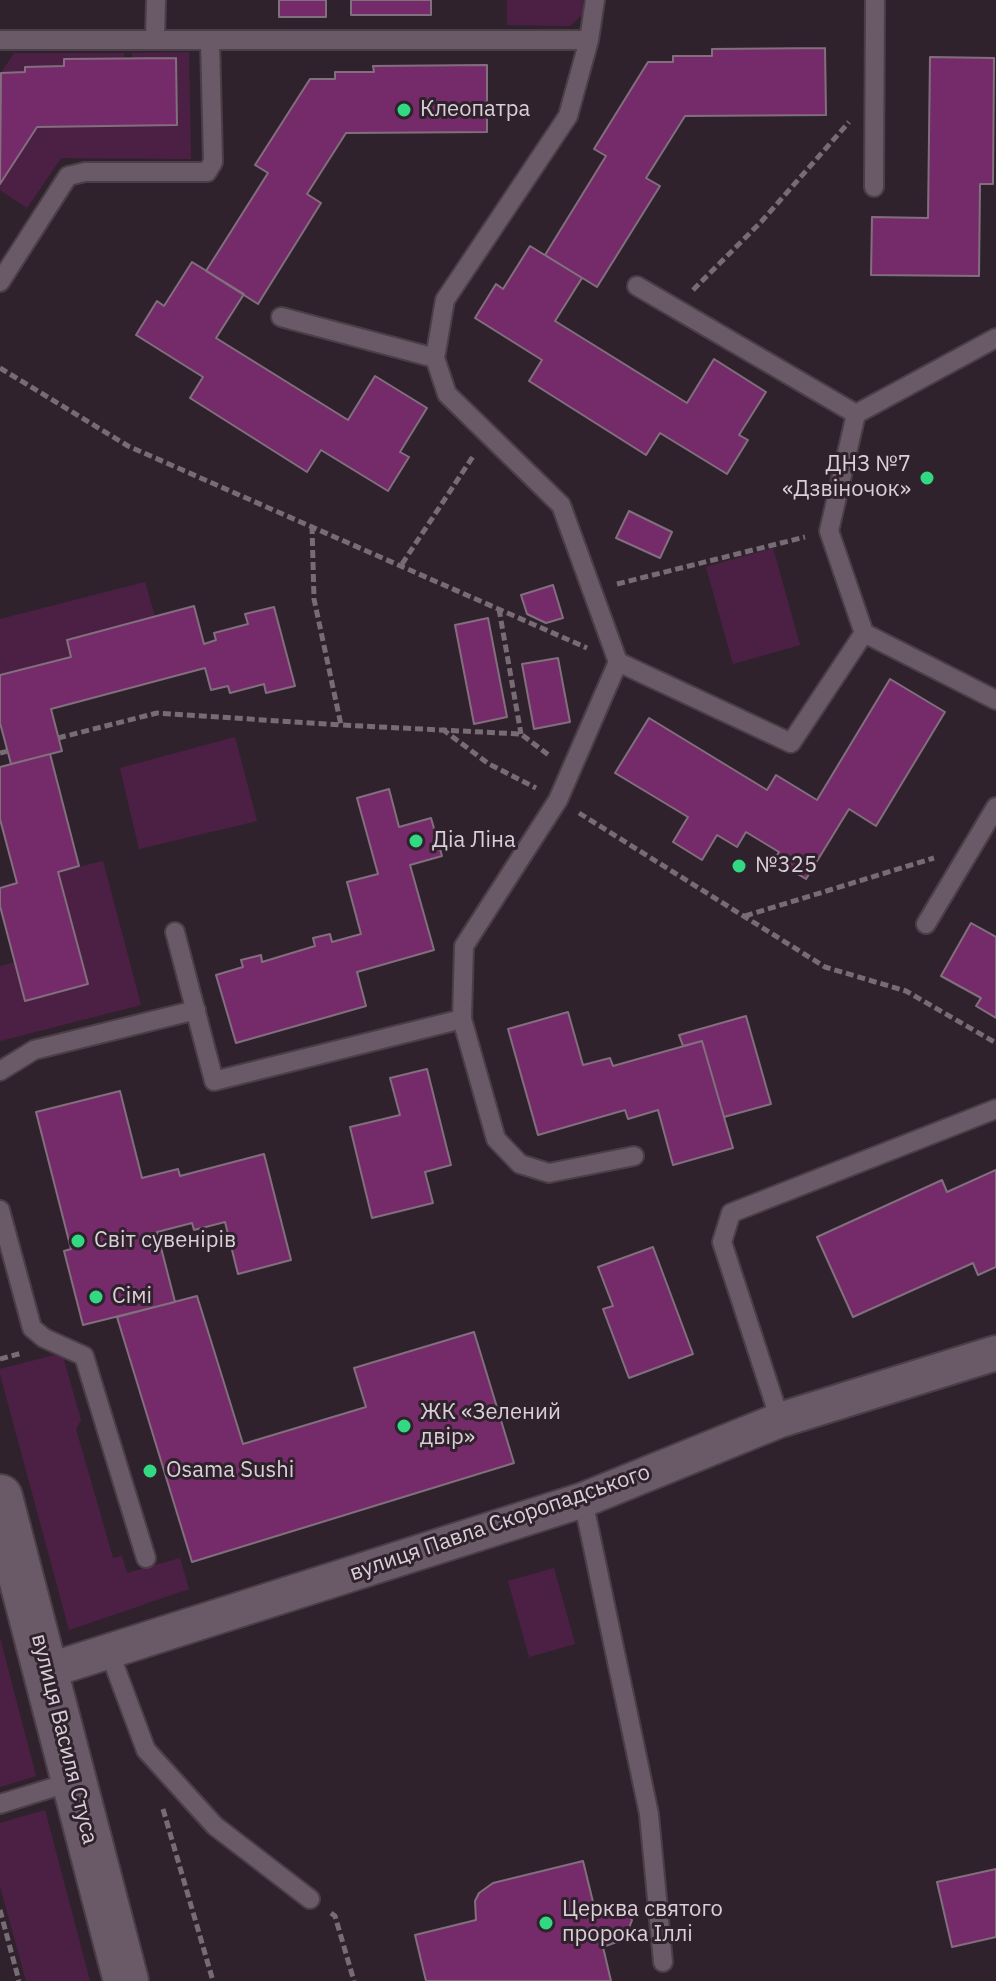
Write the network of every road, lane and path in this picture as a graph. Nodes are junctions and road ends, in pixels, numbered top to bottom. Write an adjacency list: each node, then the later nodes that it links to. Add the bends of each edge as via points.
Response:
1 (156, 0): 5 (lane)
2 (595, 0): 7 (lane)
3 (875, 0): 8 (lane)
4 (0, 40): 5 (lane)
5 (155, 40): 6 (lane)
6 (210, 40): 7 (lane); 10 (lane, via 213,162 207,172 68,176)
7 (589, 40): 15 (lane, via 568,116 445,300)
8 (875, 90): 9 (lane); 12 (path, via 797,183)
9 (874, 187)
10 (0, 282)
11 (637, 286): 12 (lane)
12 (675, 308): 17 (lane)
13 (281, 317): 15 (lane)
14 (996, 338): 17 (lane)
15 (435, 358): 18 (lane, via 447,394)
16 (0, 368): 19 (path, via 128,446)
17 (856, 414): 20 (lane)
18 (488, 435): 21 (path); 22 (lane, via 561,505)
19 (312, 526): 21 (path); 27 (path, via 314,599)
20 (829, 531): 22 (path); 24 (lane)
21 (402, 564): 23 (path)
22 (593, 590): 25 (lane)
23 (499, 608): 25 (path); 29 (path)
24 (864, 633): 25 (lane, via 791,743); 26 (lane)
25 (618, 662): 33 (lane)
26 (996, 700)
27 (341, 725): 28 (path); 30 (path, via 157,713)
28 (442, 729): 29 (path); 34 (path, via 489,764)
29 (521, 734): 33 (path)
30 (58, 738)
31 (8, 751): 32 (path)
32 (0, 753)
33 (572, 772): 34 (lane)
34 (558, 800): 37 (path); 41 (lane, via 464,946)
35 (996, 807): 36 (lane)
36 (973, 846): 37 (path); 38 (lane)
37 (744, 916): 42 (path, via 825,967 906,991)
38 (926, 924)
39 (175, 932): 40 (lane)
40 (196, 1010): 41 (lane, via 214,1081); 43 (lane, via 34,1050)
41 (462, 1019): 45 (lane, via 496,1139 520,1164 549,1173)
42 (996, 1043)
43 (0, 1071)
44 (996, 1109): 50 (lane, via 731,1213 722,1242)
45 (634, 1156)
46 (0, 1210): 53 (lane, via 32,1328 84,1356)
47 (34, 1350): 49 (path)
48 (996, 1353): 50 (street, вулиця Павла Скоропадського)
49 (0, 1359)
50 (780, 1420): 52 (street, вулиця Павла Скоропадського)
51 (0, 1497): 55 (street, вулиця Василя Стуса)
52 (583, 1500): 54 (street, вулиця Павла Скоропадського); 62 (lane, via 649,1814)
53 (146, 1558)
54 (109, 1651): 55 (street, вулиця Павла Скоропадського); 56 (lane)
55 (47, 1671): 57 (street, вулиця Василя Стуса)
56 (146, 1750): 59 (lane, via 215,1826); 65 (path)
57 (74, 1780): 58 (lane); 64 (street, вулиця Василя Стуса)
58 (0, 1804)
59 (310, 1899)
60 (0, 1910): 63 (path)
61 (335, 1916): 66 (path)
62 (663, 1962)
63 (19, 1981)
64 (126, 1981)
65 (213, 1981)
66 (354, 1981)

